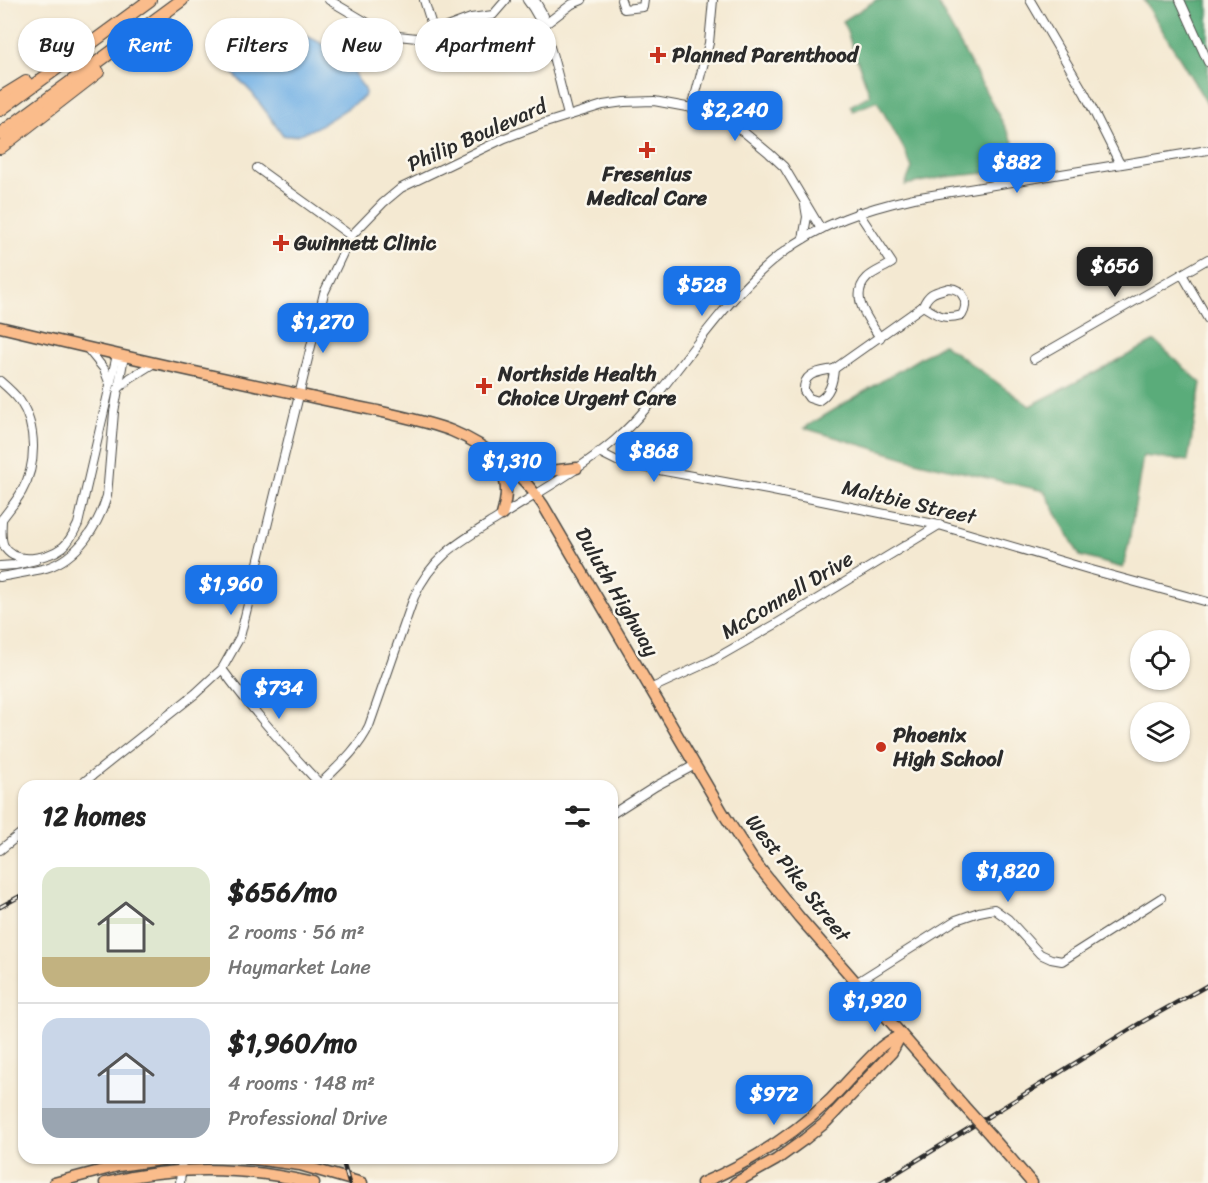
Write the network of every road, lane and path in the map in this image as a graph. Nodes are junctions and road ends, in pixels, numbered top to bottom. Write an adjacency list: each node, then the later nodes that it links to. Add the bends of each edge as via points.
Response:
1 (150, 0): 19 (highway)
2 (182, 0): 13 (highway)
3 (329, 0): 18 (street, via 387,35)
4 (424, 0): 14 (street)
5 (506, 0): 15 (street, via 492,15)
6 (528, 0): 16 (street)
7 (582, 0): 17 (street)
8 (621, 0): 9 (street, via 624,9 643,7)
9 (644, 0)
10 (713, 0): 27 (street, via 710,43)
11 (1030, 0): 33 (street)
12 (1180, 0): 21 (street)
13 (158, 18)
14 (430, 18)
15 (471, 18)
16 (535, 18)
17 (552, 18)
18 (415, 38)
19 (95, 40)
20 (107, 56): 30 (highway)
21 (1208, 62)
22 (107, 65): 31 (highway)
23 (43, 72): 26 (highway)
24 (51, 72): 28 (highway)
25 (556, 72): 29 (street)
26 (0, 98)
27 (692, 108): 29 (street, Philip Boulevard, via 654,101 624,102); 35 (street, Philip Boulevard, via 728,123 760,145 784,167)
28 (0, 110)
29 (568, 115): 38 (street, Philip Boulevard, via 505,138 401,188)
30 (0, 134)
31 (0, 148)
32 (1208, 150): 33 (street)
33 (1120, 164): 36 (street, via 914,198)
34 (257, 168): 38 (street)
35 (804, 199): 37 (street, Philip Boulevard); 39 (street, via 807,217)
36 (858, 212): 37 (street); 45 (street, via 892,263 868,277 860,291 860,304)
37 (821, 229): 39 (street)
38 (351, 236): 53 (street, Philip Boulevard, via 324,293)
39 (802, 240): 54 (street, via 746,286 646,408)
40 (1208, 259): 41 (street)
41 (1182, 274): 43 (street); 48 (street)
42 (923, 306): 42 (street, via 931,294 953,288 963,295 962,315 940,317); 45 (street)
43 (1208, 318)
44 (0, 327): 46 (main road, Duluth Highway)
45 (880, 338): 50 (street)
46 (87, 348): 47 (main road, Duluth Highway); 52 (street, via 104,369)
47 (120, 356): 49 (main road, Duluth Highway); 52 (street)
48 (1034, 359)
49 (154, 363): 52 (street); 53 (main road, Duluth Highway)
50 (834, 369)
51 (0, 381): 59 (street, via 26,412 32,449 27,480)
52 (113, 389): 61 (street, via 78,524 66,544); 63 (street, via 107,496 90,534 55,564)
53 (299, 394): 55 (main road, Duluth Highway, via 439,426); 65 (street, Philip Boulevard, via 240,637)
54 (599, 452): 56 (street); 60 (street, Maltbie Street, via 644,467)
55 (500, 459): 56 (main road, via 539,472); 57 (main road, Duluth Highway); 58 (main road, via 507,489)
56 (577, 468): 57 (street)
57 (536, 494): 58 (street); 66 (main road, Duluth Highway)
58 (502, 515): 70 (street, via 450,548 424,576 369,726 350,755)
59 (1, 520): 61 (street, via 1,536 11,554 21,558)
60 (939, 525): 64 (street, Maltbie Street); 66 (street, McConnell Drive, via 711,661)
61 (45, 557): 62 (street)
62 (0, 566)
63 (0, 577)
64 (1208, 602)
65 (222, 669): 68 (street, Philip Boulevard); 69 (street)
66 (650, 689): 67 (main road, West Pike Street)
67 (695, 765): 71 (street); 75 (main road, West Pike Street, via 754,861)
68 (87, 780)
69 (314, 780)
70 (324, 780)
71 (618, 810)
72 (18, 836): 73 (street)
73 (0, 850)
74 (1161, 898): 75 (street, via 1062,961 1040,954 994,909 979,912 942,928)
75 (856, 983): 76 (main road, West Pike Street)
76 (901, 1035): 86 (main road, via 883,1045 813,1115 776,1143 751,1160); 87 (main road, via 892,1052 826,1122 776,1160); 88 (main road, West Pike Street, bridge)
77 (131, 1164): 81 (main road)
78 (182, 1164): 80 (street)
79 (292, 1164): 85 (main road)
80 (181, 1171): 82 (main road); 83 (street); 84 (main road, via 250,1172)
81 (54, 1183)
82 (105, 1183)
83 (180, 1183)
84 (314, 1183)
85 (362, 1183)
86 (702, 1183)
87 (735, 1183)
88 (1032, 1183)

